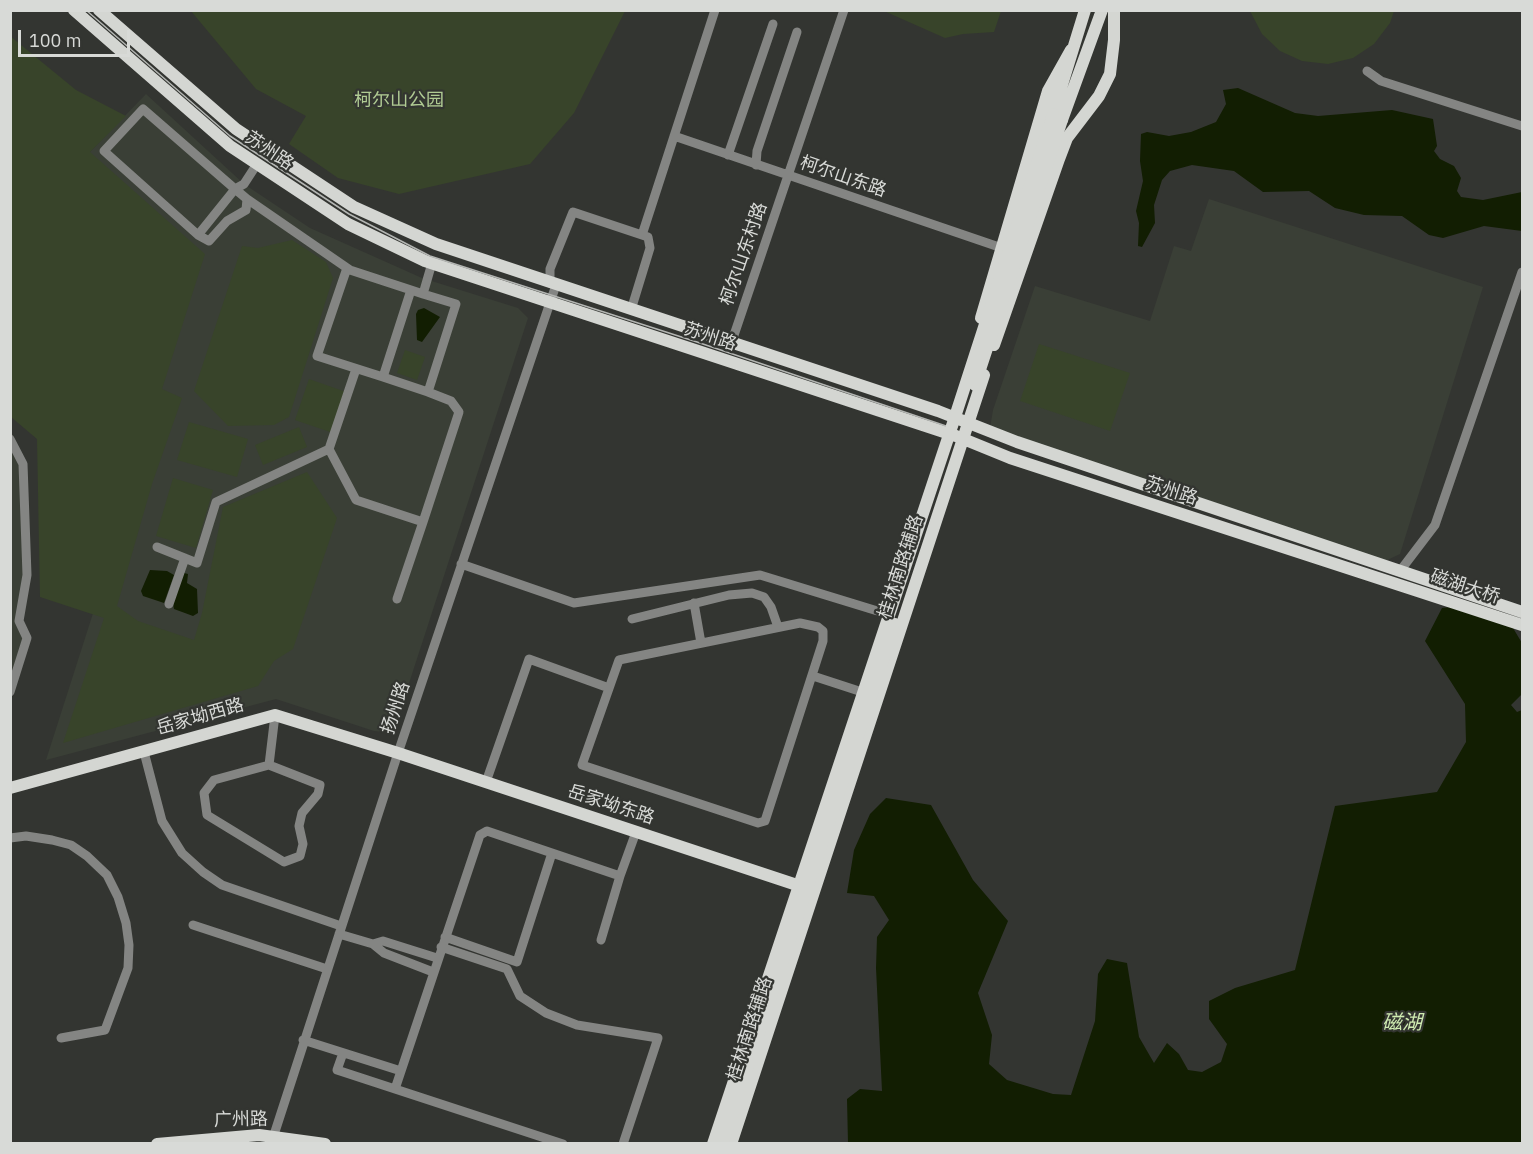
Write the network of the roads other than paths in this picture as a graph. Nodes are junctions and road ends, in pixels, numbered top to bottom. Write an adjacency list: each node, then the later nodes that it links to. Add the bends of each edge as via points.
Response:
1 (74, 10): 16 (main road, 苏州路, via 163,91)
2 (99, 10): 27 (main road, 苏州路, via 236,129 354,207 436,244)
3 (715, 10): 14 (street)
4 (844, 10): 18 (street, 柯尔山东村路)
5 (1085, 10): 10 (main road)
6 (1102, 10): 12 (main road)
7 (1114, 10): 37 (main road, 桂林南路辅路, via 1110,74 1099,96 1067,138)
8 (773, 24): 15 (street)
9 (797, 32): 17 (street, via 757,151)
10 (1071, 50): 12 (main road); 23 (main road, 桂林南路辅路, via 1048,91)
11 (1367, 71): 13 (street, via 1377,80)
12 (1058, 117): 95 (main road, bridge); 96 (main road, bridge)
13 (1522, 126)
14 (674, 136): 15 (street, 柯尔山东路); 22 (street)
15 (728, 155): 17 (street, 柯尔山东路)
16 (257, 164): 19 (street, via 244,184); 24 (main road, 苏州路, via 348,224)
17 (756, 165): 18 (street, 柯尔山东路)
18 (788, 176): 23 (street, 柯尔山东路); 32 (street, 柯尔山东村路)
19 (235, 189): 20 (street); 21 (street); 21 (street, via 143,109 104,151)
20 (247, 199): 21 (street, via 246,210 227,221 209,241); 25 (street)
21 (198, 235)
22 (642, 235): 27 (street, 扬州路, via 573,212 550,269); 31 (street, via 648,237 650,248)
23 (1002, 248): 36 (main road, 桂林南路辅路)
24 (432, 263): 29 (street); 30 (main road, 苏州路)
25 (347, 268): 28 (street); 33 (street, via 317,356)
26 (1522, 272): 46 (street, via 1435,525)
27 (553, 284): 30 (street, 扬州路); 31 (main road, 苏州路)
28 (411, 290): 29 (street); 34 (street)
29 (423, 294): 35 (street, via 456,304)
30 (550, 303): 38 (main road, 苏州路); 45 (street, 扬州路)
31 (631, 310): 32 (main road, 苏州路)
32 (731, 344): 36 (main road, 苏州路)
33 (356, 369): 34 (street); 41 (street)
34 (383, 377): 35 (street)
35 (428, 392): 42 (street, via 451,401 459,412)
36 (952, 416): 37 (main road, 苏州路); 38 (main road, 桂林南路辅路)
37 (968, 421): 39 (main road, 桂林南路辅路); 46 (main road, 苏州路, via 1017,442)
38 (946, 433): 39 (main road, 苏州路); 51 (main road, 桂林南路辅路)
39 (962, 438): 46 (main road, 苏州路, via 1010,458); 72 (main road, 桂林南路辅路)
40 (10, 439): 57 (street, via 23,464 27,531 27,575 19,621 27,638)
41 (329, 449): 42 (street, via 356,500); 44 (street, via 216,502 197,563)
42 (423, 522): 47 (street)
43 (157, 547): 44 (street)
44 (185, 558): 48 (street)
45 (461, 564): 51 (street, via 574,603 760,575); 63 (street, 扬州路)
46 (1398, 577): 50 (main road, 磁湖大桥); 53 (main road, 磁湖大桥)
47 (397, 599)
48 (170, 600)
49 (694, 603): 52 (street); 54 (street, via 752,593 764,597); 55 (street)
50 (1522, 612)
51 (884, 613): 59 (main road, 桂林南路辅路)
52 (632, 619)
53 (1522, 625)
54 (778, 627): 55 (street); 56 (street, via 800,623 823,632)
55 (701, 643): 58 (street, via 619,660)
56 (813, 676): 58 (street, via 765,822 758,823 582,765); 59 (street)
57 (12, 681): 60 (street)
58 (609, 688): 65 (street, via 529,659)
59 (859, 691): 71 (main road, 桂林南路辅路)
60 (10, 692)
61 (275, 715): 62 (main road, 岳家坳西路); 63 (main road); 64 (street)
62 (144, 752): 66 (main road, 岳家坳西路); 74 (street, via 162,821 182,853 202,872 222,885)
63 (398, 753): 65 (main road, 岳家坳东路); 74 (street, 扬州路)
64 (268, 765): 64 (street, via 214,780 204,793 207,816 284,862 300,855 302,813 318,794 320,785)
65 (486, 782): 67 (main road, 岳家坳东路)
66 (10, 788)
67 (636, 832): 70 (street); 71 (main road, 岳家坳东路)
68 (10, 838): 84 (street, via 52,840 87,856 107,875 126,923 128,969 105,1030)
69 (552, 853): 70 (street); 75 (street, via 487,831 480,835); 80 (street)
70 (620, 876): 76 (street)
71 (796, 885): 72 (main road, 岳家坳东路); 94 (main road, 桂林南路辅路)
72 (813, 890): 97 (main road, 桂林南路辅路)
73 (193, 925): 81 (street)
74 (340, 930): 77 (street); 81 (street, 扬州路)
75 (445, 937): 78 (street); 80 (street)
76 (601, 940)
77 (373, 944): 79 (street, via 383,941); 82 (street, via 384,953)
78 (441, 948): 79 (street); 83 (street, via 507,969)
79 (437, 958): 82 (street)
80 (517, 962): 83 (street)
81 (327, 969): 85 (street, 扬州路)
82 (433, 972): 87 (street)
83 (514, 978): 93 (street, via 520,996 546,1013 577,1025 658,1038)
84 (61, 1038)
85 (303, 1040): 86 (street); 89 (street, 扬州路)
86 (343, 1053): 87 (street); 88 (street, via 337,1071)
87 (401, 1071): 88 (street)
88 (395, 1089): 92 (street)
89 (272, 1140): 90 (main road, 广州路, via 259,1135); 91 (main road, 广州路)
90 (157, 1143)
91 (325, 1143)
92 (563, 1143)
93 (623, 1143)
94 (707, 1143)
95 (712, 1143)
96 (722, 1143)
97 (731, 1143)

